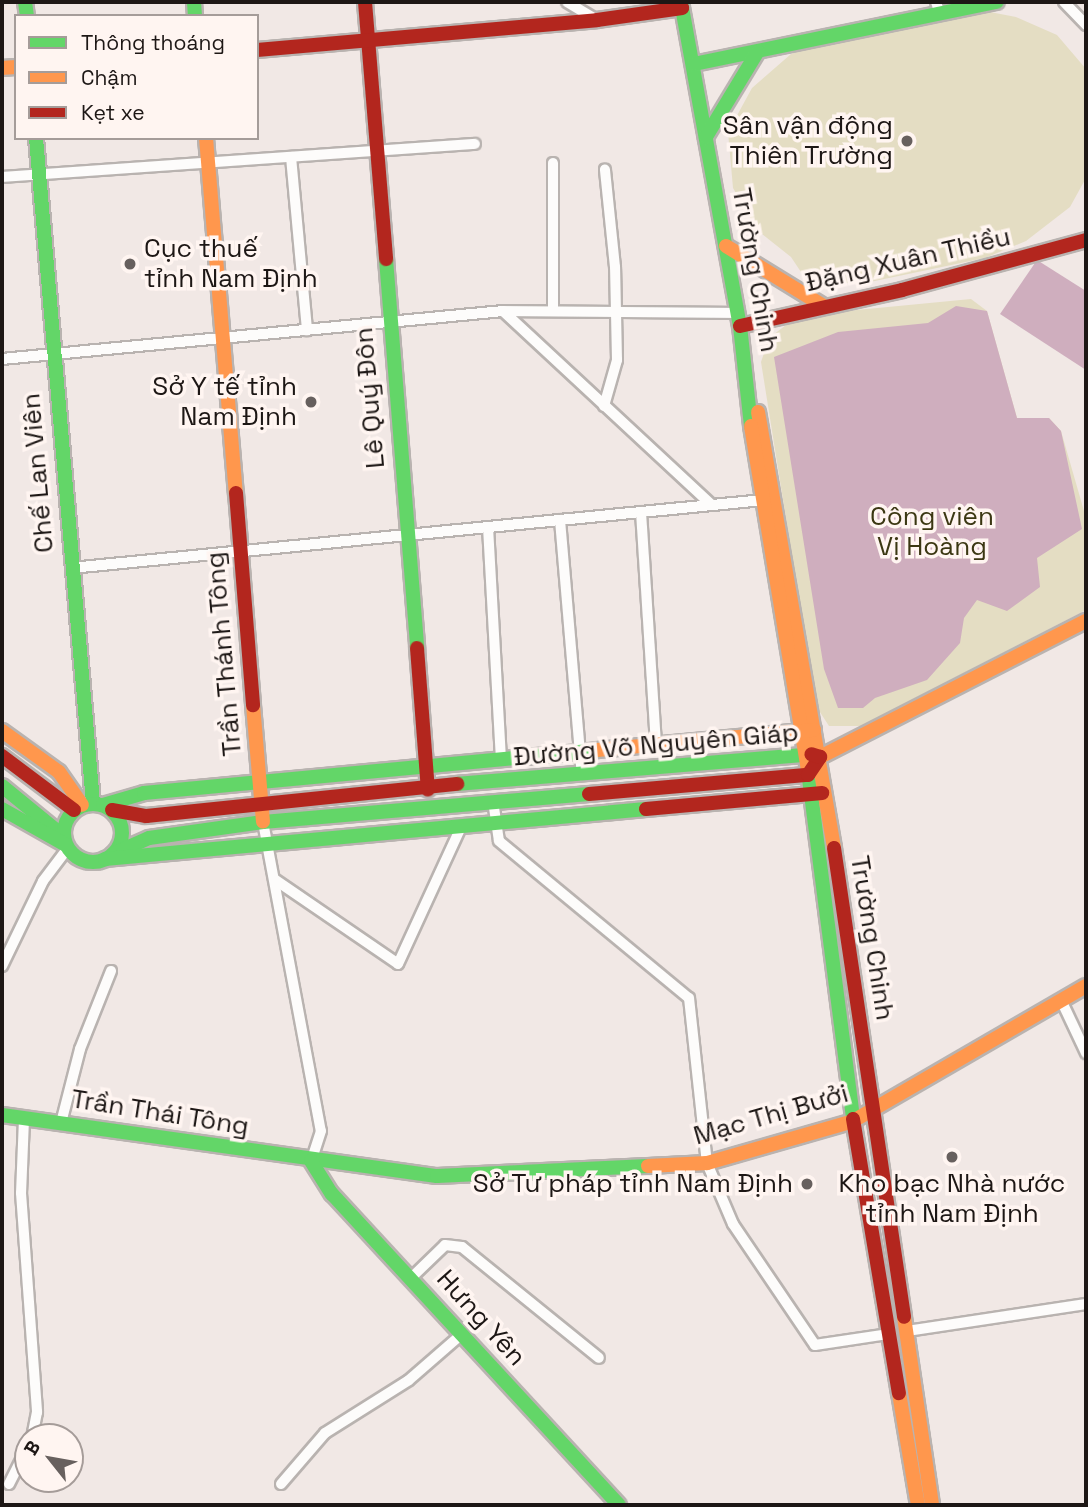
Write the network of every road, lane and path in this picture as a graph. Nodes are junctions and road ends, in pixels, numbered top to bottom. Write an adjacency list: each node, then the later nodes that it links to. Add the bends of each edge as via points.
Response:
1 (365, 2): 9 (street, Lê Quý Đôn)
2 (567, 2): 7 (street)
3 (998, 2): 6 (street)
4 (1064, 2): 8 (street)
5 (681, 5): 7 (street); 12 (street, Trường Chinh)
6 (938, 8): 11 (street)
7 (597, 20): 9 (street)
8 (1086, 25)
9 (369, 43): 10 (street); 17 (street, Lê Quý Đôn)
10 (259, 50)
11 (758, 51): 12 (street); 13 (street)
12 (694, 64): 13 (street, Trường Chinh)
13 (706, 136): 25 (street, Trường Chinh)
14 (36, 140): 22 (street, Chế Lan Viên)
15 (206, 140): 19 (street, Trần Thánh Tông)
16 (475, 144): 17 (street)
17 (376, 151): 18 (street); 31 (street, Lê Quý Đôn)
18 (291, 157): 19 (street); 32 (street)
19 (208, 163): 22 (street); 33 (street, Trần Thánh Tông)
20 (553, 163): 27 (street)
21 (604, 170): 29 (street)
22 (39, 174): 23 (street); 34 (street, Chế Lan Viên)
23 (2, 177)
24 (1086, 240): 26 (street, Đặng Xuân Thiều, via 915,287)
25 (726, 246): 26 (street); 30 (street, Trường Chinh)
26 (822, 305): 30 (street, Đặng Xuân Thiều)
27 (553, 309): 28 (street); 29 (street)
28 (503, 311): 31 (street); 37 (street)
29 (616, 314): 30 (street); 37 (street, via 615,372)
30 (739, 319): 36 (street, Trường Chinh)
31 (389, 322): 32 (street); 43 (street, Lê Quý Đôn)
32 (307, 330): 33 (street)
33 (223, 338): 34 (street); 44 (street, Trần Thánh Tông)
34 (52, 355): 35 (street); 45 (street, Chế Lan Viên)
35 (2, 359)
36 (749, 381): 38 (street, Trường Chinh, via 746,393); 48 (street, Trường Chinh, via 755,390)
37 (604, 406): 39 (street)
38 (763, 500): 39 (street); 48 (street, Trường Chinh)
39 (712, 505): 40 (street)
40 (640, 512): 41 (street); 49 (street)
41 (560, 520): 42 (street); 50 (street)
42 (488, 527): 43 (street); 53 (street)
43 (407, 535): 44 (street); 54 (street, Lê Quý Đôn)
44 (240, 552): 45 (street); 57 (street, Trần Thánh Tông)
45 (71, 568): 63 (street, Chế Lan Viên)
46 (1086, 621): 51 (street)
47 (2, 731): 63 (street, via 59,772)
48 (809, 731): 49 (street, Đường Võ Nguyên Giáp); 51 (street, Trường Chinh)
49 (656, 744): 50 (street, Đường Võ Nguyên Giáp)
50 (580, 751): 53 (street, Đường Võ Nguyên Giáp); 55 (street)
51 (813, 755): 55 (street, Đường Võ Nguyên Giáp); 56 (street, Trường Chinh); 60 (street, Trường Chinh)
52 (2, 757): 63 (street, Đường Võ Nguyên Giáp)
53 (501, 757): 54 (street, Đường Võ Nguyên Giáp)
54 (426, 765): 57 (street, Đường Võ Nguyên Giáp); 59 (street, Lê Quý Đôn)
55 (582, 775): 59 (street, Đường Võ Nguyên Giáp)
56 (808, 775): 60 (street, Trường Chinh); 62 (street, Đường Võ Nguyên Giáp)
57 (259, 781): 61 (street, Trần Thánh Tông); 63 (street, Đường Võ Nguyên Giáp, via 144,793)
58 (2, 786): 68 (street)
59 (428, 790): 61 (street, Đường Võ Nguyên Giáp)
60 (818, 794): 65 (street); 77 (street, Trường Chinh); 80 (street, Trường Chinh)
61 (260, 801): 63 (street, Đường Võ Nguyên Giáp, via 146,816); 66 (street, Trần Thánh Tông)
62 (493, 801): 65 (street); 66 (street, Đường Võ Nguyên Giáp)
63 (93, 806): 68 (street); 70 (street, Chế Lan Viên, via 122,837)
64 (2, 809): 68 (street)
65 (496, 821): 67 (street); 83 (street, via 499,842 689,998)
66 (263, 822): 69 (street, Trần Thánh Tông); 70 (street, Đường Võ Nguyên Giáp, via 149,838)
67 (463, 825): 69 (street); 71 (street, via 398,964)
68 (66, 843): 70 (street, via 87,862); 72 (street)
69 (268, 845): 70 (street); 71 (street, Trần Thánh Tông)
70 (109, 857)
71 (274, 879): 82 (street, Trần Thánh Tông, via 321,1131)
72 (2, 966)
73 (111, 971): 81 (street, via 80,1049)
74 (1086, 986): 75 (street, Mạc Thị Bưởi)
75 (1061, 1000): 76 (street); 77 (street, Mạc Thị Bưởi)
76 (1086, 1053)
77 (874, 1108): 80 (street, Mạc Thị Bưởi); 86 (street, Trường Chinh)
78 (2, 1115): 79 (street, Trần Thái Tông)
79 (24, 1119): 81 (street, Trần Thái Tông); 90 (street, via 21,1193)
80 (853, 1121): 83 (street, Mạc Thị Bưởi); 88 (street, Trường Chinh)
81 (61, 1123): 82 (street, Trần Thái Tông)
82 (311, 1161): 83 (street, Mạc Thị Bưởi, via 437,1176); 84 (street, Hưng Yên, via 332,1194)
83 (707, 1163): 88 (street, via 733,1224 815,1345)
84 (411, 1278): 87 (street, Hưng Yên); 89 (street, via 445,1245 462,1247)
85 (1086, 1304): 86 (street)
86 (907, 1331): 88 (street); 96 (street, Trường Chinh)
87 (462, 1334): 93 (street, via 409,1380 325,1433); 94 (street, Hưng Yên)
88 (889, 1335): 95 (street, Trường Chinh)
89 (599, 1357)
90 (35, 1423)
91 (14, 1474): 92 (street)
92 (9, 1484)
93 (281, 1484)
94 (618, 1505)
95 (918, 1505)
96 (932, 1505)

